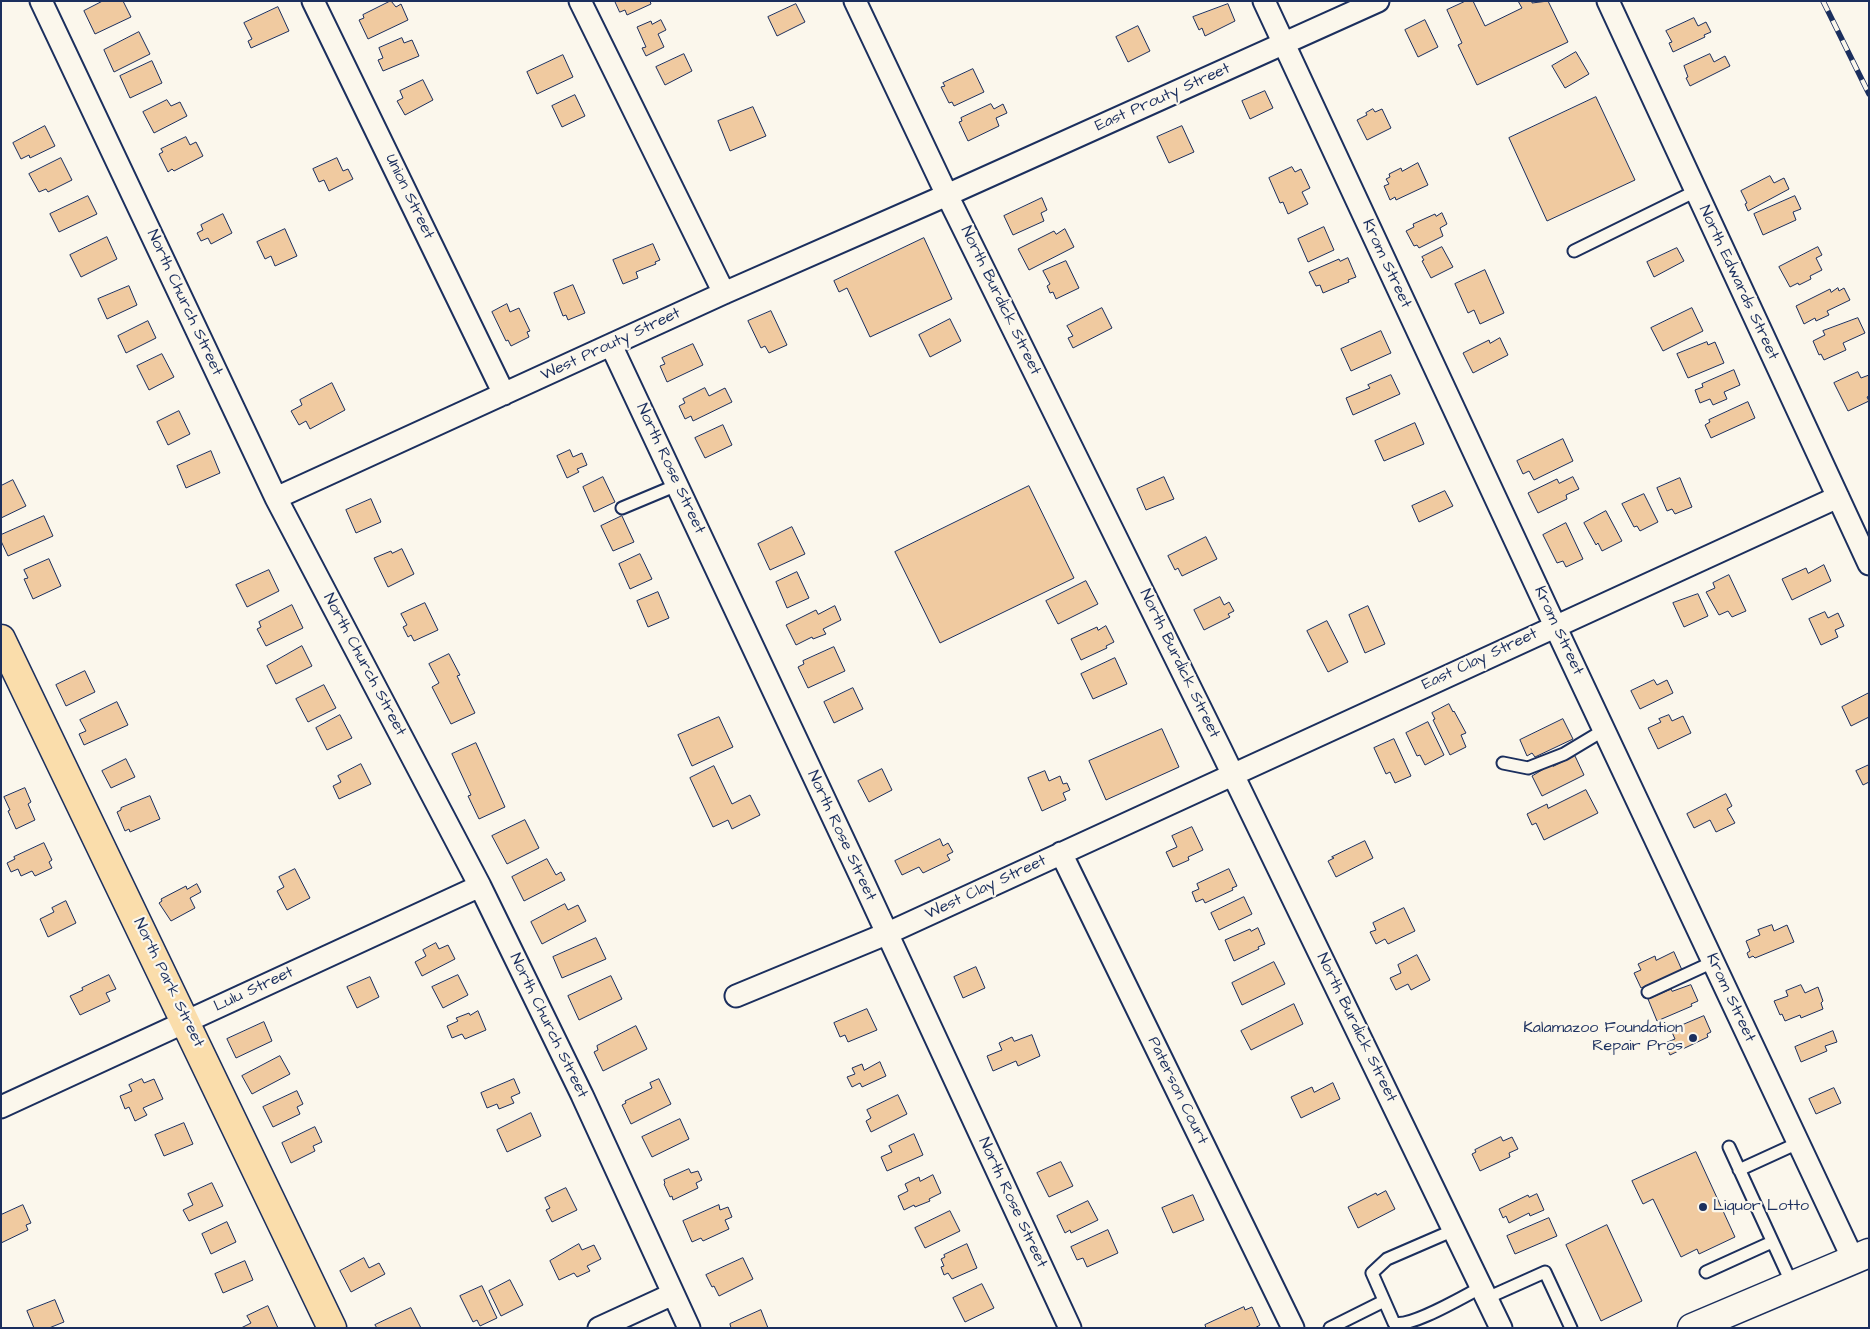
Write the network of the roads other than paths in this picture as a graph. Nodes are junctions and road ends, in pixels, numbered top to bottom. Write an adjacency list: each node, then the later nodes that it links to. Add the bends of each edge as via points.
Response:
1 (42, 1): 17 (street, North Church Street)
2 (313, 1): 14 (street, Union Street)
3 (580, 1): 12 (street)
4 (855, 1): 10 (street, North Burdick Street)
5 (1264, 1): 8 (street, Krom Street)
6 (1378, 1): 8 (street, East Prouty Street)
7 (1608, 1): 9 (street, North Edwards Street)
8 (1284, 44): 10 (street, East Prouty Street); 20 (street, Krom Street)
9 (1696, 191): 11 (lane); 16 (street, North Edwards Street)
10 (947, 195): 12 (street, West Prouty Street); 24 (street, North Burdick Street)
11 (1574, 250)
12 (724, 293): 13 (street, West Prouty Street)
13 (611, 345): 14 (street, West Prouty Street); 15 (street, North Rose Street)
14 (504, 394): 17 (street, West Prouty Street)
15 (677, 485): 18 (lane); 27 (street, North Rose Street)
16 (1838, 497): 19 (street, North Edwards Street); 20 (street, East Clay Street)
17 (276, 498): 26 (street, North Church Street)
18 (622, 508)
19 (1869, 564)
20 (1555, 626): 22 (street, Krom Street); 24 (street, East Clay Street)
21 (1, 639): 31 (main road, North Park Street)
22 (1604, 730): 23 (lane, via 1564,754 1528,768); 28 (street, Krom Street)
23 (1503, 763)
24 (1233, 774): 25 (street, West Clay Street); 36 (street, North Burdick Street)
25 (1061, 853): 27 (street, West Clay Street); 48 (street, Paterson Court)
26 (480, 886): 31 (street, Lulu Street); 42 (street, North Church Street, via 582,1095)
27 (886, 934): 30 (street, West Clay Street); 47 (street, North Rose Street)
28 (1713, 962): 29 (lane); 33 (street, Krom Street)
29 (1648, 992)
30 (736, 996)
31 (186, 1022): 32 (street, Lulu Street); 44 (main road, North Park Street)
32 (1, 1107)
33 (1798, 1143): 35 (lane); 38 (street, Krom Street)
34 (1729, 1147): 35 (lane)
35 (1740, 1170): 37 (lane)
36 (1454, 1230): 41 (street, North Burdick Street); 43 (lane, via 1387,1259 1372,1273)
37 (1772, 1242): 39 (lane); 40 (lane)
38 (1861, 1256): 40 (street)
39 (1706, 1272)
40 (1792, 1284): 52 (street)
41 (1484, 1293): 43 (lane, via 1400,1325 1394,1324); 50 (street, North Burdick Street); 51 (lane, via 1545,1272)
42 (673, 1294): 45 (street); 46 (street, North Church Street)
43 (1384, 1301): 49 (lane)
44 (332, 1328)
45 (599, 1328)
46 (689, 1328)
47 (1070, 1328)
48 (1293, 1328)
49 (1330, 1328)
50 (1501, 1328)
51 (1571, 1328)
52 (1692, 1328)

